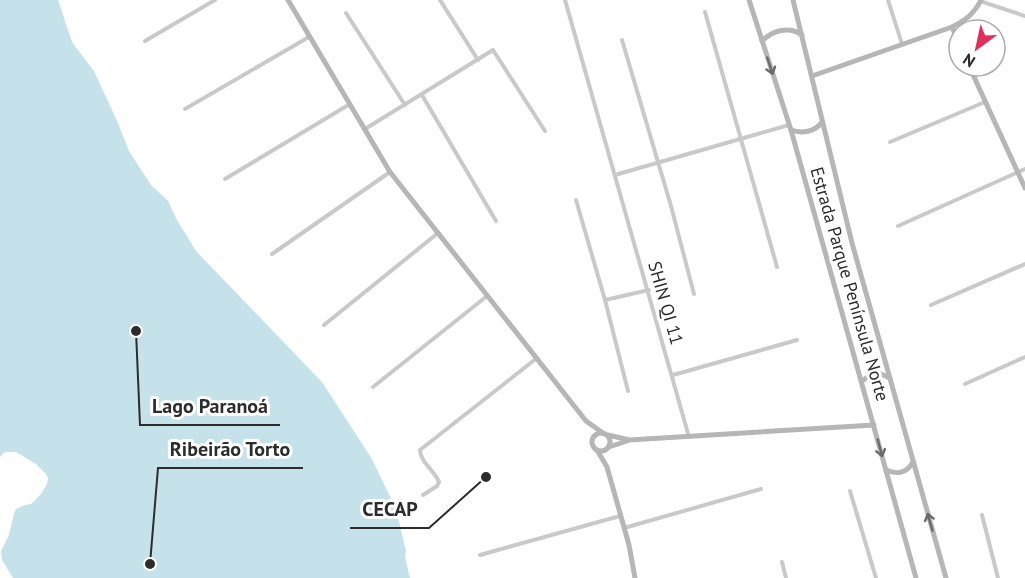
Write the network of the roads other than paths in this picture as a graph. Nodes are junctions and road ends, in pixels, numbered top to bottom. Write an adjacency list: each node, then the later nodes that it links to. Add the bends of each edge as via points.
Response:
1 (215, 0): 17 (street)
2 (288, 0): 15 (street)
3 (440, 0): 20 (street)
4 (566, 0): 38 (street, SHIN QI 11)
5 (749, 0): 18 (street, Estrada Parque Península Norte)
6 (793, 0): 14 (street, Estrada Parque Península Norte)
7 (888, 0): 19 (street)
8 (980, 1): 11 (street); 12 (street)
9 (705, 12): 32 (street)
10 (346, 13): 26 (street)
11 (1025, 16)
12 (969, 18)
13 (947, 29): 19 (street)
14 (802, 35): 18 (street, via 784,30); 21 (street, Estrada Parque Península Norte)
15 (309, 37): 25 (street); 27 (street)
16 (622, 40): 34 (street)
17 (145, 41)
18 (762, 41): 29 (street, Estrada Parque Península Norte, one-way to 29)
19 (902, 44): 21 (street)
20 (478, 60): 23 (street); 31 (street, via 493,50)
21 (812, 75): 28 (street, Estrada Parque Península Norte)
22 (974, 78): 24 (street)
23 (422, 95): 26 (street); 42 (street)
24 (985, 102): 33 (street); 37 (street)
25 (350, 104): 30 (street); 39 (street)
26 (405, 105): 30 (street)
27 (185, 109)
28 (822, 122): 29 (street, via 808,131); 58 (street, Estrada Parque Península Norte)
29 (790, 128): 32 (street); 59 (street, Estrada Parque Península Norte)
30 (365, 129): 36 (street)
31 (544, 131)
32 (741, 139): 34 (street); 47 (street)
33 (891, 142)
34 (659, 163): 38 (street); 49 (street)
35 (1025, 169): 37 (street)
36 (390, 172): 44 (street); 45 (street)
37 (1018, 172): 40 (street); 43 (street)
38 (615, 175): 48 (street, SHIN QI 11)
39 (225, 179)
40 (1025, 188)
41 (576, 200): 51 (street)
42 (496, 221)
43 (898, 226)
44 (438, 233): 50 (street); 53 (street)
45 (272, 254)
46 (1025, 264): 52 (street)
47 (777, 267)
48 (648, 290): 51 (street); 57 (street, SHIN QI 11)
49 (694, 294)
50 (488, 296): 55 (street); 61 (street)
51 (605, 300): 62 (street)
52 (931, 305)
53 (324, 325)
54 (797, 340): 57 (street)
55 (537, 357): 63 (street); 76 (street, via 423,447 419,454 440,482)
56 (1025, 357): 60 (street)
57 (673, 375): 66 (street, SHIN QI 11)
58 (890, 380): 59 (street, via 877,373); 71 (street, Estrada Parque Península Norte)
59 (862, 381): 64 (street, Estrada Parque Península Norte)
60 (965, 384)
61 (373, 387)
62 (628, 391)
63 (586, 421): 65 (street); 67 (street)
64 (874, 425): 66 (street); 73 (street, Estrada Parque Península Norte, one-way to 73)
65 (605, 434): 67 (street, via 596,434); 68 (street); 69 (street, via 610,443)
66 (689, 438): 68 (street)
67 (592, 440): 70 (street)
68 (629, 440): 69 (street)
69 (608, 448): 70 (street); 72 (street)
70 (597, 450): 72 (street)
71 (913, 462): 73 (street, via 902,472); 86 (street, Estrada Parque Península Norte, one-way to 71)
72 (607, 467): 78 (street)
73 (886, 470): 85 (street, Estrada Parque Península Norte)
74 (761, 489): 79 (street)
75 (850, 491): 84 (street)
76 (423, 495)
77 (982, 515): 87 (street)
78 (620, 516): 79 (street); 80 (street)
79 (624, 528): 82 (street)
80 (480, 555)
81 (782, 562): 83 (street)
82 (635, 578)
83 (786, 578)
84 (876, 578)
85 (916, 578)
86 (946, 578)
87 (998, 578)

